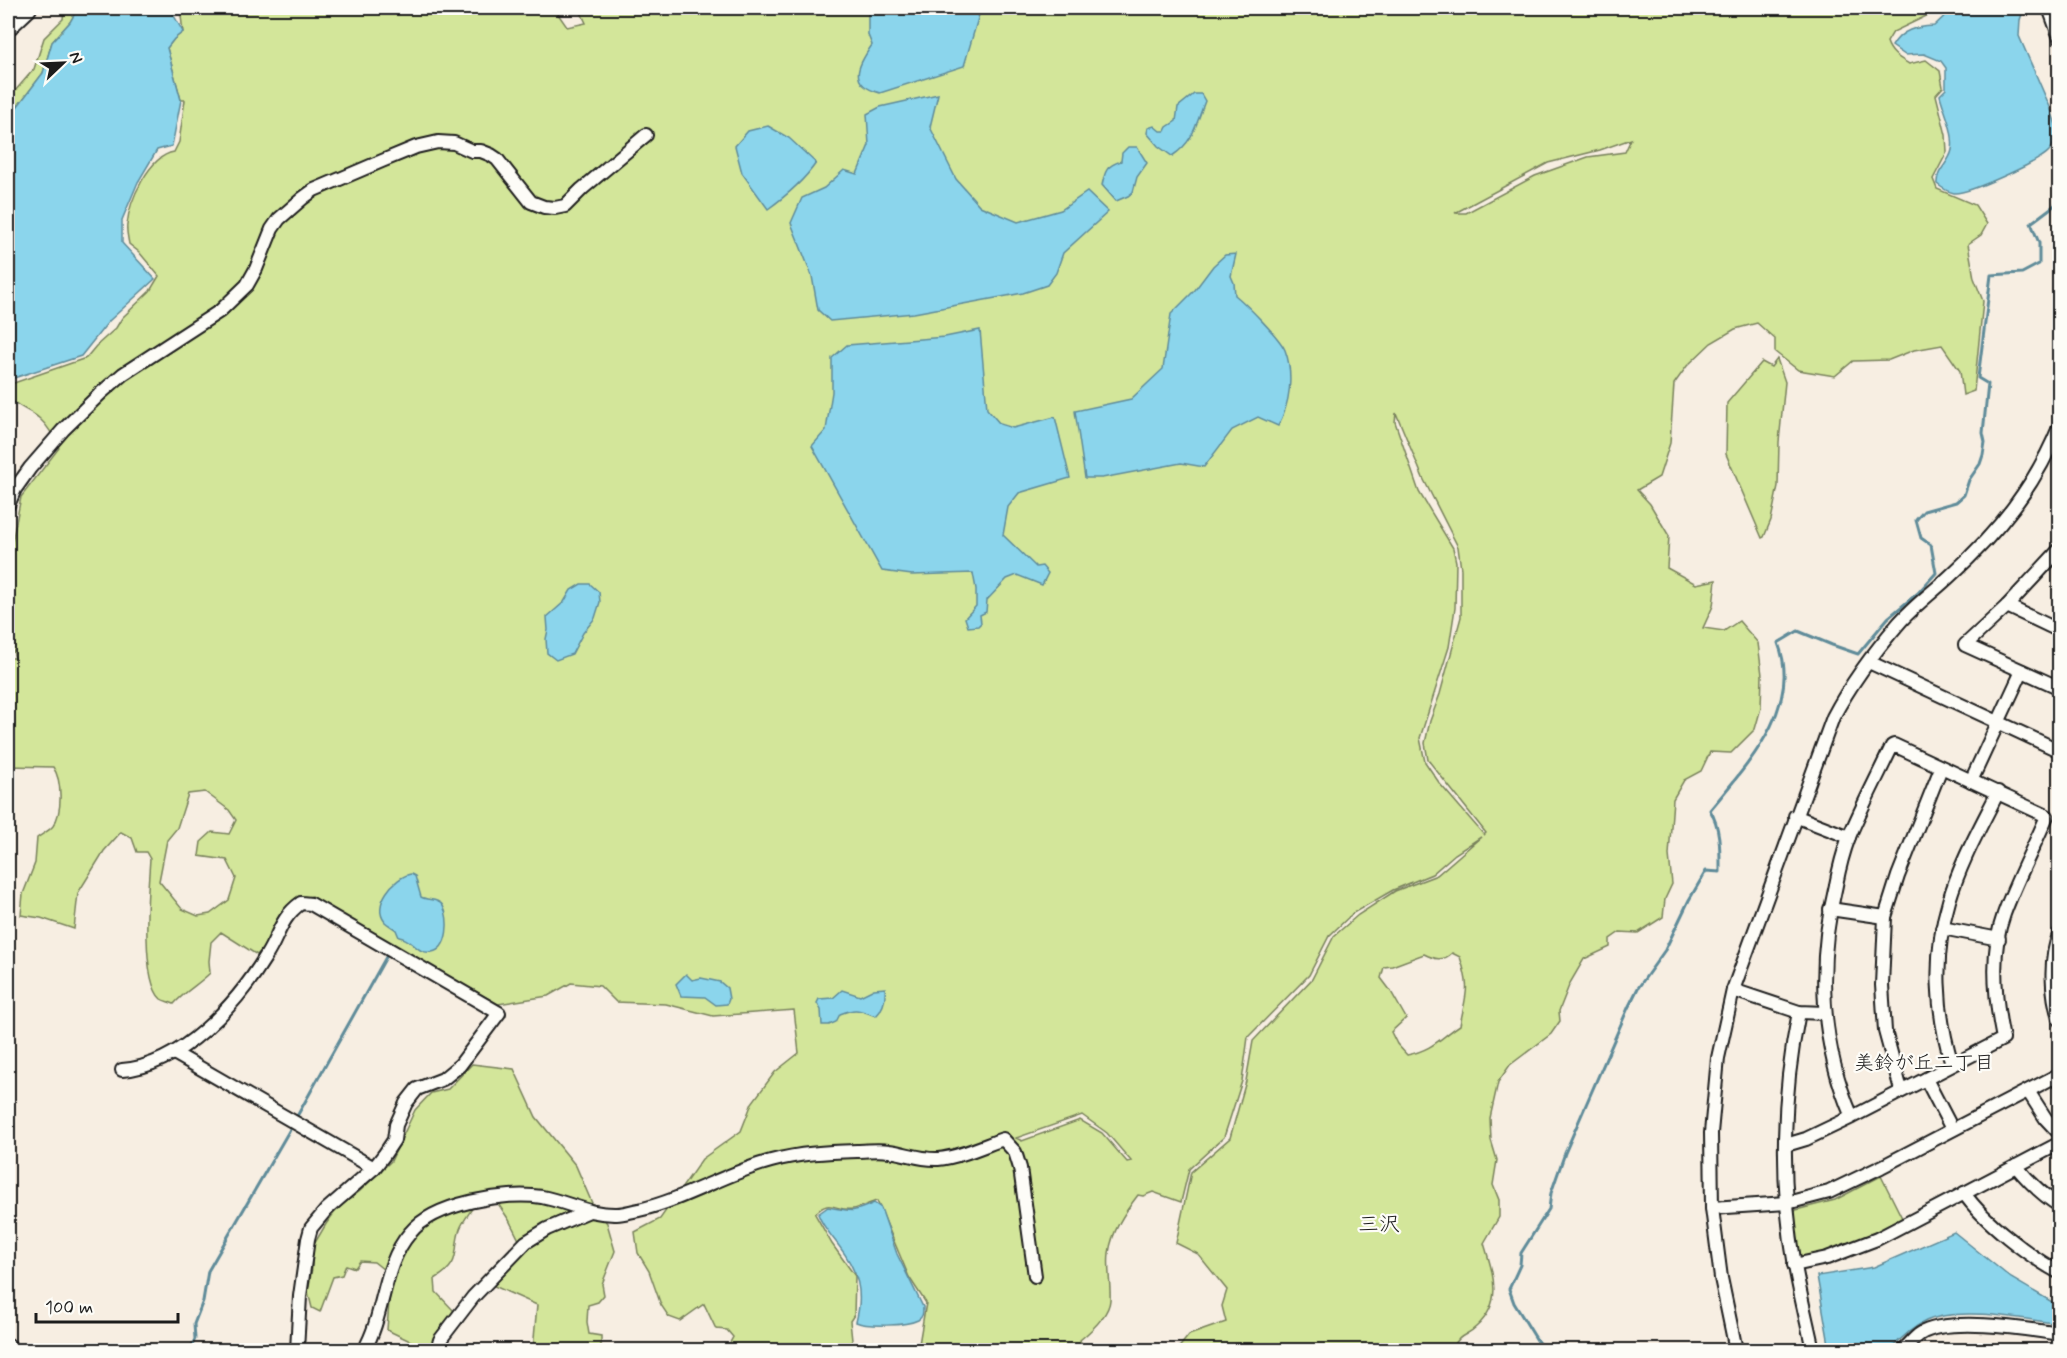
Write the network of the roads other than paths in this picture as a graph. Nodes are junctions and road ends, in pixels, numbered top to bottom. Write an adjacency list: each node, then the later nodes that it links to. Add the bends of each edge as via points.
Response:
1 (27, 8): 4 (highway)
2 (2049, 8): 3 (street)
3 (2058, 23): 5 (street)
4 (8, 26)
5 (2060, 38)
6 (646, 135): 8 (street, via 565,206 555,208 531,202 491,155 453,143 416,147 315,190 279,219 247,285 220,311 123,374 101,393 30,468)
7 (2060, 425): 12 (street, via 2043,462 2010,515 1900,623)
8 (8, 505)
9 (2060, 549): 10 (street)
10 (2007, 606): 11 (street); 13 (street, via 1965,645)
11 (2058, 629)
12 (1869, 662): 15 (street); 20 (street, via 1851,684 1833,717)
13 (2022, 671): 14 (street); 15 (street)
14 (2060, 688)
15 (1997, 722): 16 (street); 18 (street)
16 (2060, 751)
17 (1941, 768): 18 (street); 21 (street, via 1892,746); 23 (street)
18 (1971, 781): 19 (street)
19 (1998, 792): 24 (street, via 1964,863); 26 (street, via 2048,816 2003,916)
20 (1795, 816): 21 (street); 27 (street)
21 (1849, 837): 22 (street)
22 (1830, 909): 23 (street); 29 (street, via 1824,971)
23 (1885, 917): 36 (street, via 1885,1030)
24 (1942, 928): 26 (street); 32 (street, via 1940,1010)
25 (2060, 932): 30 (street, via 2053,974)
26 (1999, 939): 32 (street, via 1995,986 2003,1039)
27 (1734, 990): 28 (street); 48 (street, via 1718,1058 1711,1133)
28 (1799, 1012): 29 (street); 42 (street, via 1786,1094)
29 (1825, 1013): 38 (street, via 1837,1080)
30 (2060, 1021)
31 (174, 1053): 33 (street, via 132,1070); 44 (street); 44 (street, via 204,1031 254,976 282,921 301,903 311,904 499,1012 460,1065 443,1079 417,1089 405,1103 394,1140)
32 (1952, 1064): 35 (street)
33 (122, 1070)
34 (2060, 1074): 37 (street)
35 (1926, 1079): 36 (street); 39 (street)
36 (1902, 1090): 38 (street)
37 (2028, 1091): 39 (street); 40 (street)
38 (1852, 1117): 42 (street)
39 (1952, 1129): 46 (street, via 1829,1192)
40 (2060, 1134)
41 (2060, 1143): 43 (street)
42 (1786, 1145): 46 (street)
43 (2016, 1166): 45 (street); 47 (street, via 2040,1192)
44 (374, 1168): 54 (street, via 343,1193 311,1228 300,1296)
45 (1964, 1193): 50 (street, via 1861,1246); 51 (street, via 1995,1226)
46 (1787, 1203): 48 (street); 50 (street)
47 (2060, 1206)
48 (1712, 1208): 57 (street)
49 (587, 1212): 52 (street, via 619,1214 663,1204 738,1171 798,1155 887,1150 935,1159 1003,1139 1015,1152 1020,1168); 55 (street, via 542,1197 513,1196 466,1203 425,1220 410,1233 394,1261); 56 (street, via 526,1242 472,1297 440,1340)
50 (1794, 1265): 58 (street)
51 (2060, 1273)
52 (1035, 1276)
53 (2060, 1334): 59 (street, via 1945,1326 1919,1335)
54 (297, 1350)
55 (364, 1350)
56 (437, 1350)
57 (1736, 1350)
58 (1813, 1350)
59 (1903, 1350)

